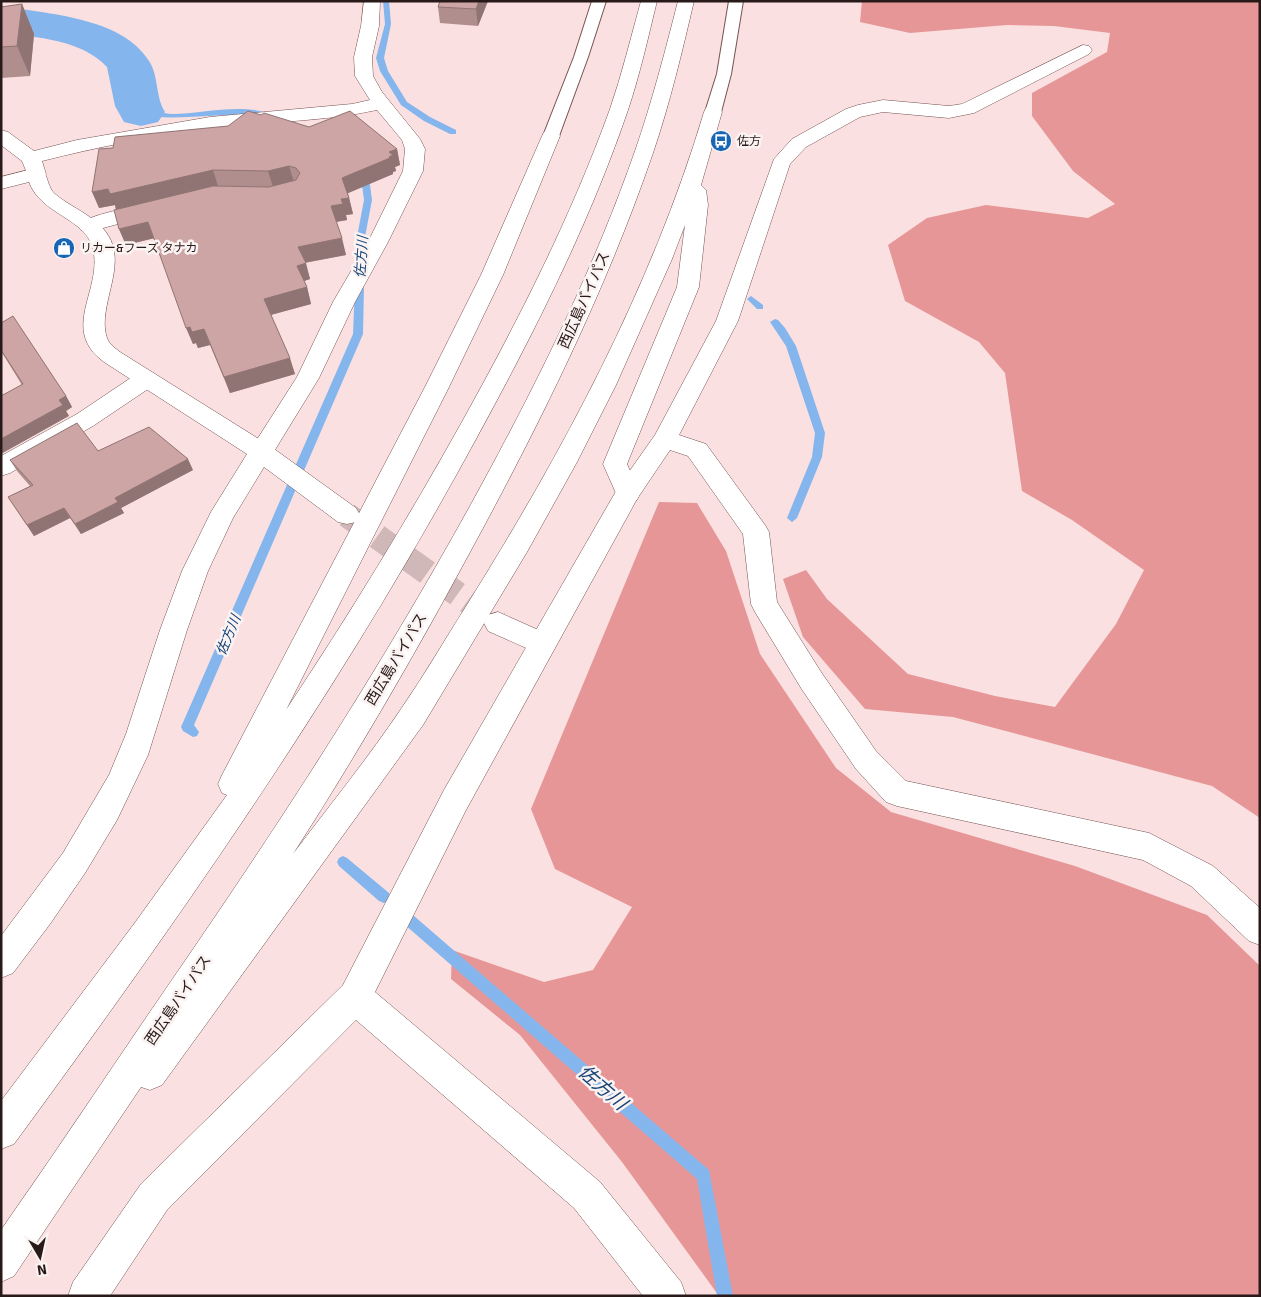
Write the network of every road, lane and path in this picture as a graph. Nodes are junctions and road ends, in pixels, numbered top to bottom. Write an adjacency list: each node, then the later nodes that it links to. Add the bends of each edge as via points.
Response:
1 (372, 1): 7 (main road, via 362,67 368,85)
2 (599, 1): 10 (lane)
3 (649, 1): 27 (main road, via 611,129 584,197 550,274 454,458 285,735)
4 (686, 1): 29 (main road, 西広島バイパス, via 660,101 613,234 577,318 472,526 308,805)
5 (736, 1): 8 (lane, via 724,74)
6 (1083, 50): 17 (main road, via 967,109 949,112 883,106 865,109 799,143 781,162 727,321)
7 (382, 103): 11 (main road, via 352,110 197,125 77,146); 18 (main road, via 411,139 415,149 413,171 312,370)
8 (713, 112): 12 (main road)
9 (1, 136): 11 (main road)
10 (551, 136): 27 (main road, via 492,275 446,370 244,764 200,845 146,931)
11 (33, 166): 13 (main road); 15 (main road, via 47,197)
12 (695, 174): 20 (main road, via 698,205 688,287 615,464); 30 (main road, via 658,268 565,462 413,716)
13 (1, 183)
14 (173, 204): 15 (main road)
15 (88, 226): 16 (main road, via 99,236 105,261 95,337 101,348)
16 (146, 379): 18 (main road); 19 (main road, via 73,427)
17 (665, 439): 20 (main road); 24 (main road, via 697,450 756,532 764,604 866,760 897,793 1149,847 1202,876)
18 (261, 452): 21 (main road); 25 (main road, via 226,505 200,558 132,756 106,810 73,865)
19 (1, 467)
20 (628, 493): 23 (main road)
21 (346, 515)
22 (498, 623): 23 (main road)
23 (542, 644): 26 (main road, via 455,800)
24 (1260, 930)
25 (1, 962)
26 (356, 997): 31 (main road, via 154,1197); 32 (main road, via 587,1196)
27 (81, 1024): 28 (main road)
28 (1, 1131)
29 (1, 1263)
30 (1, 1274)
31 (87, 1296)
32 (667, 1296)

